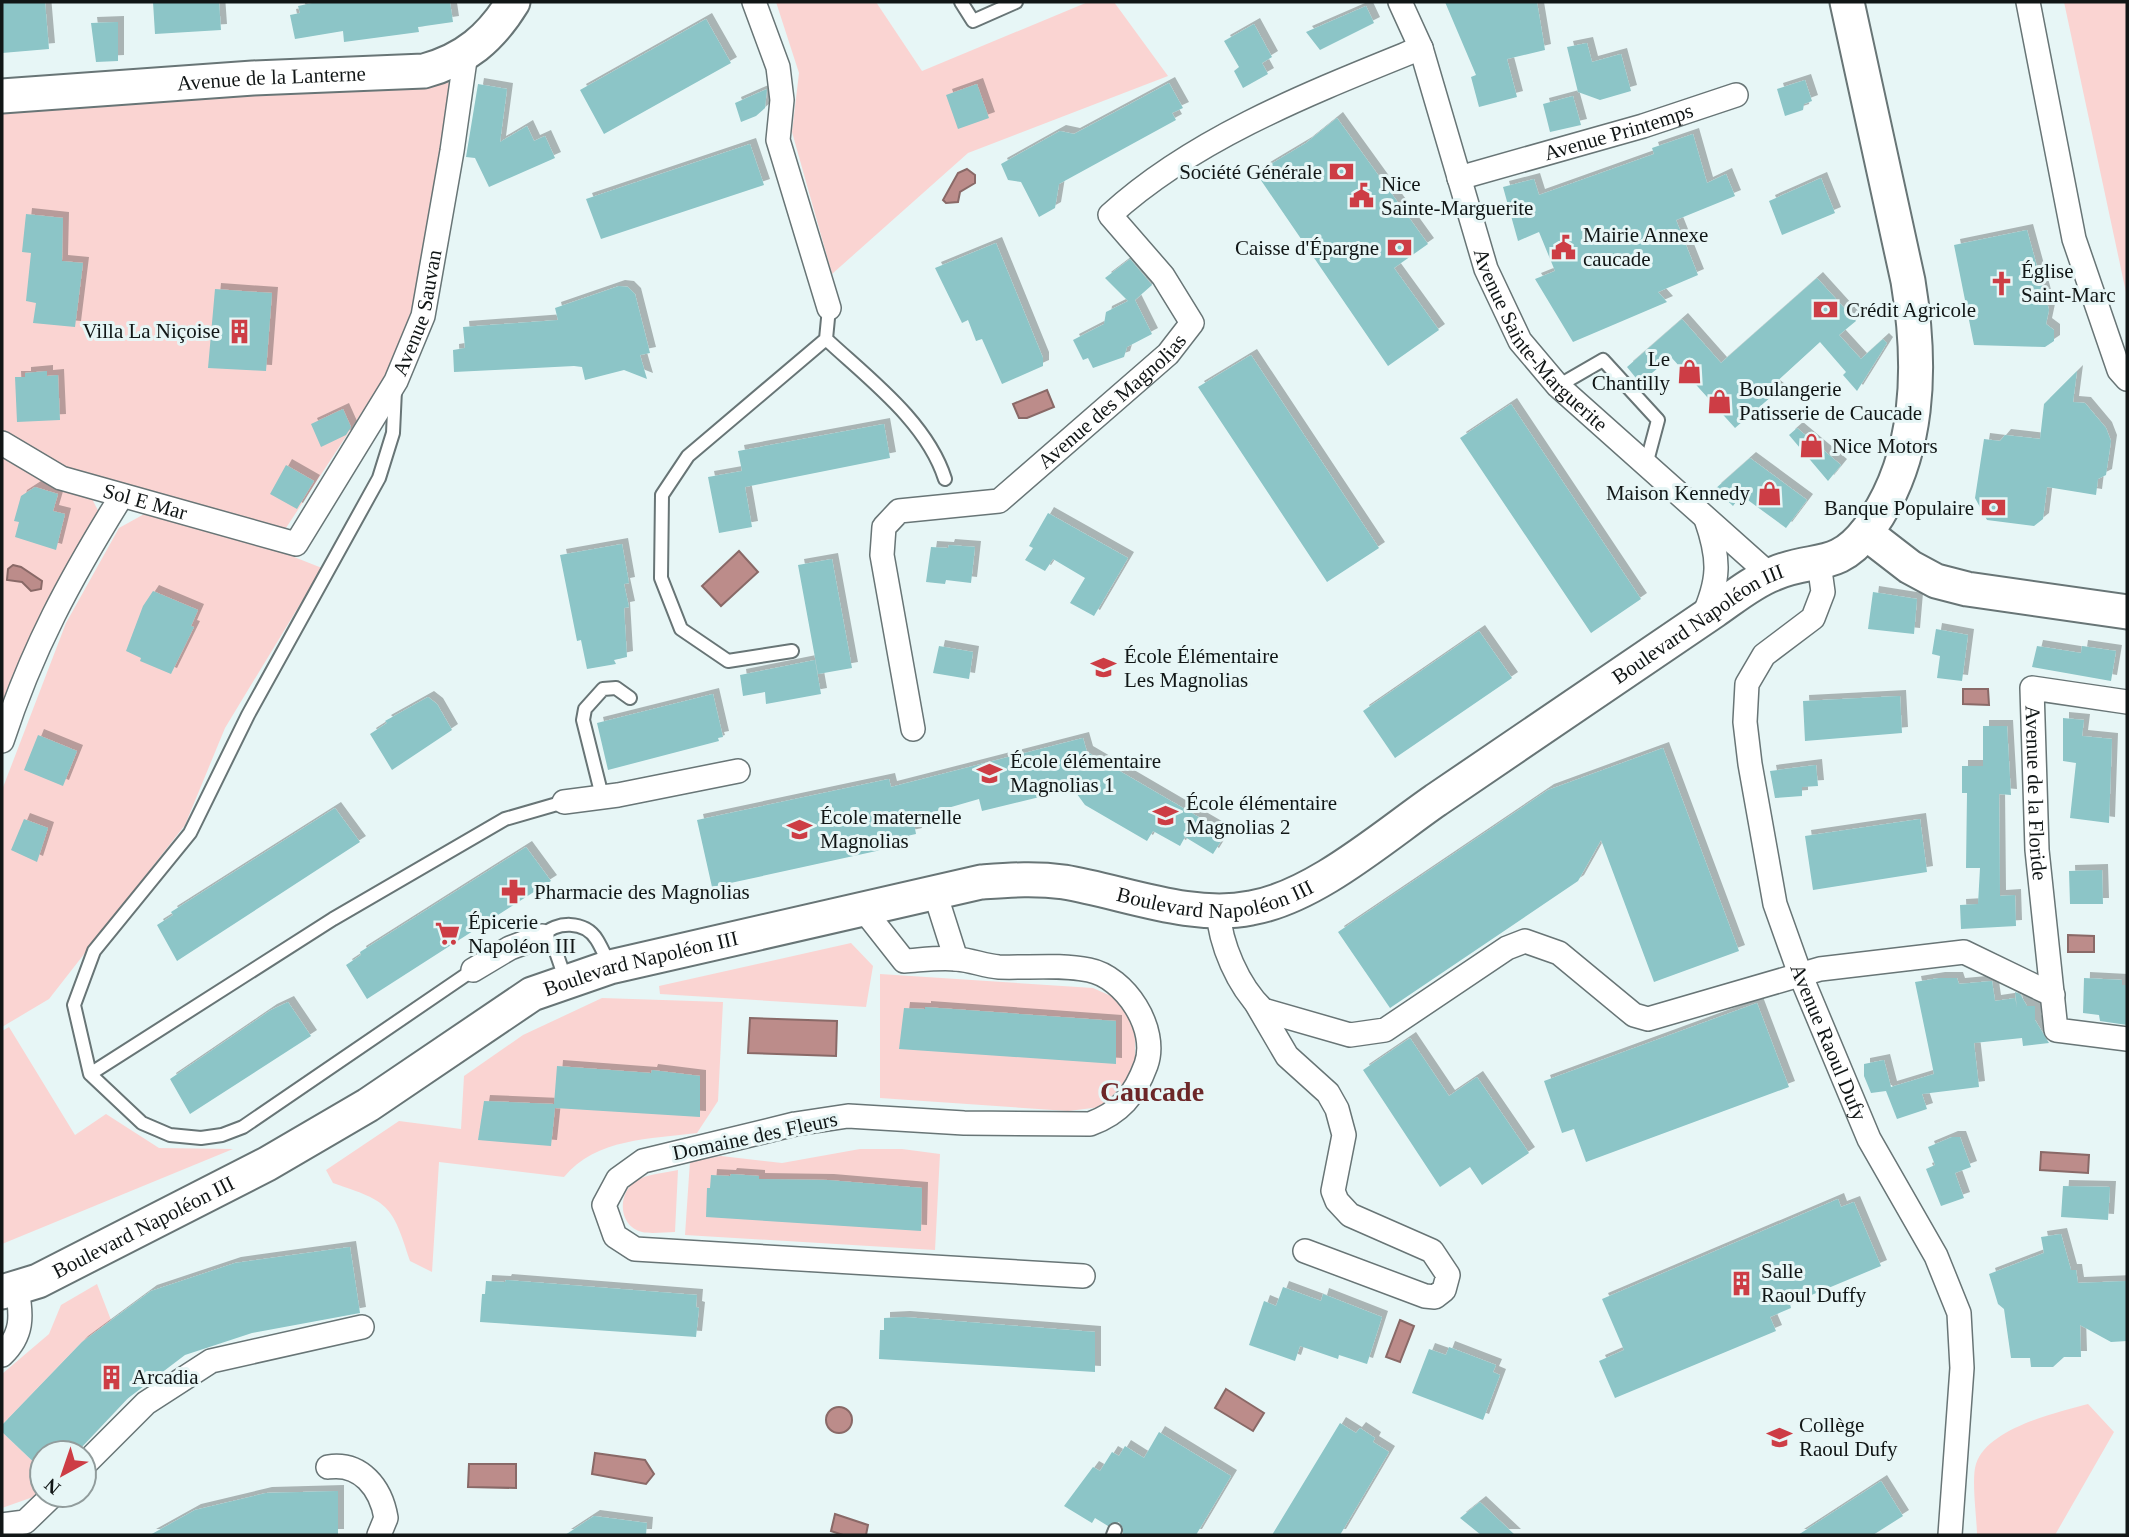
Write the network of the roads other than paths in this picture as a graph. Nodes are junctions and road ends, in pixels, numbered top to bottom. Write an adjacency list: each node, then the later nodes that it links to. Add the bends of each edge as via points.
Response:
1 (513, 2): 9 (main road, Avenue de la Lanterne, via 485,41)
2 (754, 2): 13 (street, via 778,66 782,100 778,140)
3 (961, 2): 4 (lane, via 973,21)
4 (1016, 2)
5 (1400, 2): 8 (street, Avenue Sainte-Marguerite)
6 (1847, 2): 23 (main road, Boulevard Napoléon III, via 1915,328 1914,415 1909,439 1891,490)
7 (2028, 2): 15 (street, via 2074,239 2119,370)
8 (1421, 48): 12 (street, Avenue Sainte-Marguerite); 32 (street, Avenue des Magnolias, via 1318,89 1229,133 1133,194 1110,215 1163,276 1192,323 1168,354 999,501 899,511 884,527 882,555)
9 (466, 54): 11 (main road, Avenue de la Lanterne, via 424,71); 16 (street, Avenue Sauvan, via 423,316)
10 (1736, 95): 12 (street, Avenue Printemps)
11 (2, 96)
12 (1459, 178): 17 (street, Avenue Sainte-Marguerite, via 1499,301 1521,341)
13 (829, 309): 14 (lane)
14 (826, 339): 20 (lane, via 892,401 938,456); 29 (lane, via 688,456 662,495 661,578 681,629 728,661)
15 (2127, 380)
16 (396, 381): 24 (street, Avenue Sauvan); 49 (lane, via 393,433 379,478 248,715 190,832 94,951 74,1005)
17 (1558, 386): 19 (street, Avenue Sainte-Marguerite); 19 (lane, via 1603,360 1658,420)
18 (2, 443): 21 (street, Sol E Mar, via 61,478)
19 (1646, 465): 22 (street, Avenue Sainte-Marguerite)
20 (945, 479)
21 (121, 497): 24 (street, Sol E Mar); 33 (street, via 78,565 31,658)
22 (1706, 519): 26 (street, Avenue Sainte-Marguerite); 28 (street, via 1717,558 1714,588)
23 (1866, 533): 25 (main road, Boulevard Napoléon III, via 1841,557); 27 (main road, via 1936,581)
24 (296, 544)
25 (1819, 564): 26 (main road, Boulevard Napoléon III); 44 (street, Avenue Raoul Dufy, via 1823,592 1819,607 1813,618 1776,644 1752,670 1745,722 1775,904)
26 (1770, 575): 28 (main road, Boulevard Napoléon III)
27 (2127, 612)
28 (1702, 619): 39 (main road, Boulevard Napoléon III, via 1305,888 1251,908)
29 (792, 652)
30 (630, 698): 35 (lane, via 615,688 603,689 585,709 583,720)
31 (2127, 702): 46 (street, Avenue de la Floride, via 2032,688 2037,849)
32 (913, 729)
33 (2, 741)
34 (738, 771): 35 (street)
35 (602, 796): 36 (street)
36 (564, 802): 49 (lane, via 505,819 333,919)
37 (935, 893): 38 (main road, Boulevard Napoléon III); 39 (main road, Boulevard Napoléon III, via 1027,878); 41 (street)
38 (863, 909): 41 (street, Domaine des Fleurs, via 904,961); 42 (main road, Boulevard Napoléon III)
39 (1218, 910): 47 (street, via 1220,934)
40 (542, 936): 42 (lane, via 560,923 582,929 596,938); 43 (street); 45 (lane, via 556,952)
41 (956, 959): 51 (street, Domaine des Fleurs, via 995,967 1091,970 1118,984 1139,1012 1148,1035 1148,1060 1124,1106 1090,1124 848,1116 795,1124 643,1161 618,1179 604,1205 615,1236 635,1249)
42 (610, 967): 45 (main road, Boulevard Napoléon III)
43 (473, 970): 49 (lane, via 243,1127 222,1135 170,1135 142,1123)
44 (1800, 974): 46 (street, via 1964,951); 47 (street, via 1648,1019 1634,1015 1559,953 1525,941 1507,947 1385,1030 1370,1034 1350,1035 1263,1010); 60 (street, Avenue Raoul Dufy, via 1869,1139 1937,1256 1959,1313 1962,1368)
45 (566, 981): 52 (main road, Boulevard Napoléon III, via 503,1011 368,1105 267,1164 74,1263)
46 (2053, 995): 48 (street, Avenue de la Floride, via 2056,1030)
47 (1256, 1003): 50 (street, via 1287,1056 1328,1093 1337,1109 1344,1135 1333,1191 1337,1201 1350,1215 1432,1251 1448,1275 1444,1290 1435,1297 1425,1296)
48 (2127, 1039)
49 (90, 1074)
50 (1305, 1251)
51 (1083, 1276)
52 (9, 1290): 54 (street, via 22,1318 14,1342)
53 (362, 1327): 55 (street, via 211,1361 146,1403)
54 (2, 1355)
55 (98, 1451)
56 (328, 1467): 59 (street, via 353,1468 378,1491 386,1518)
57 (38, 1509): 58 (street, via 25,1522)
58 (2, 1525)
59 (379, 1535)
60 (1950, 1535)

